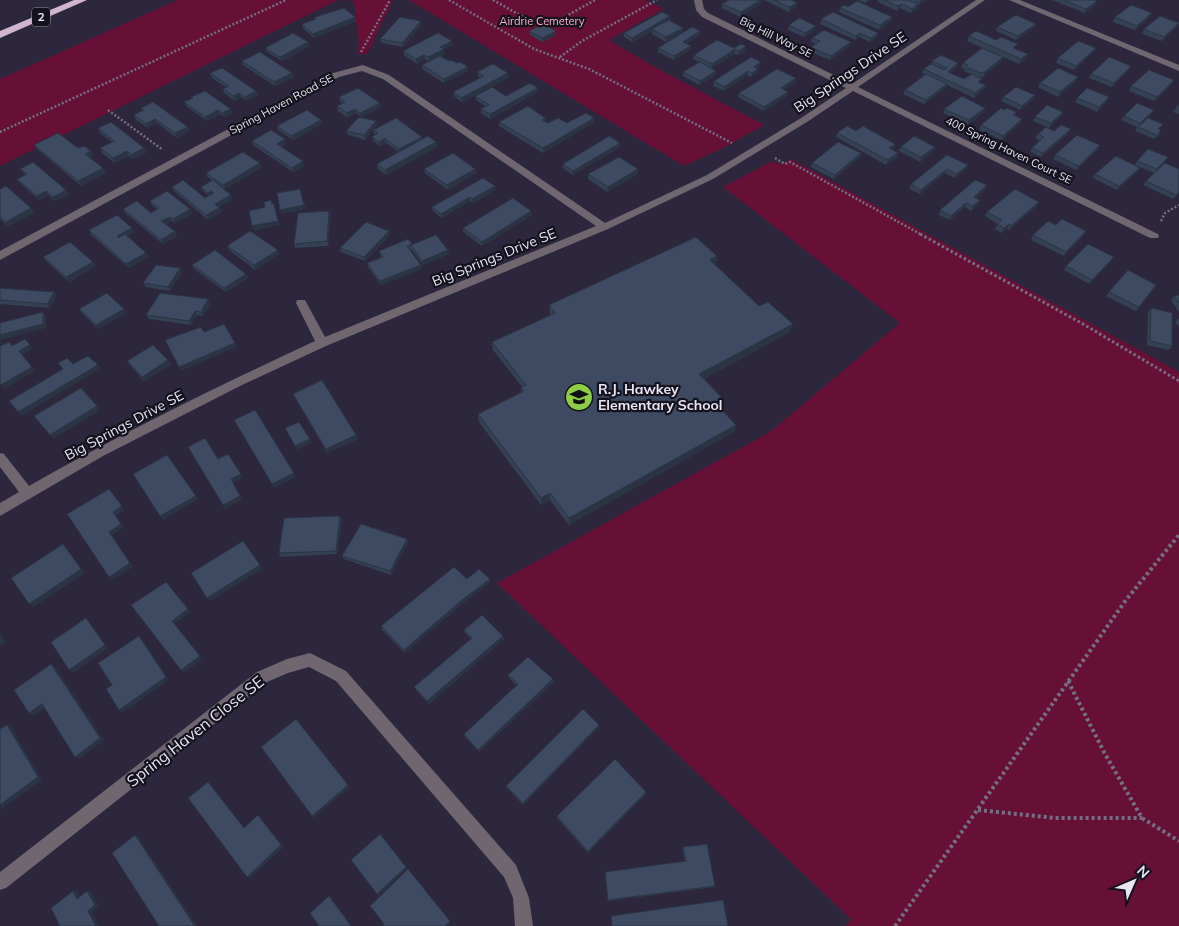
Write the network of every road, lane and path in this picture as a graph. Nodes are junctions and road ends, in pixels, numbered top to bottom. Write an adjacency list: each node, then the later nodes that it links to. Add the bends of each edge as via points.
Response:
1 (82, 0): 11 (highway, 2)
2 (286, 0): 17 (path)
3 (390, 0): 14 (path, via 366,40)
4 (449, 0): 12 (path, via 534,50)
5 (493, 0): 6 (path, via 534,23 552,24)
6 (595, 0)
7 (657, 0): 12 (path)
8 (698, 0): 15 (street, Big Hill Way SE, via 705,15)
9 (981, 0): 15 (street, Big Springs Drive SE)
10 (1013, 0): 13 (street)
11 (0, 35)
12 (560, 57): 19 (path, via 729,142)
13 (1179, 68)
14 (358, 69): 20 (street, Spring Haven Road SE, via 336,75); 22 (street, via 386,77)
15 (852, 87): 18 (street, Big Springs Drive SE); 23 (street, 400 Spring Haven Court SE)
16 (108, 110): 20 (path)
17 (0, 132)
18 (760, 148): 19 (street, Big Springs Drive SE); 27 (path, via 1083,324)
19 (748, 156): 22 (street, Big Springs Drive SE)
20 (177, 160): 24 (street, Spring Haven Road SE)
21 (1179, 205): 23 (path, via 1164,213)
22 (604, 227): 26 (street, Big Springs Drive SE)
23 (1154, 236)
24 (0, 256)
25 (300, 304): 26 (street)
26 (322, 343): 29 (street, Big Springs Drive SE, via 157,422)
27 (1179, 381)
28 (0, 458): 29 (street)
29 (28, 493): 30 (street, Big Springs Drive SE)
30 (0, 510)
31 (1179, 535): 32 (path, via 1126,600)
32 (1068, 681): 33 (path); 34 (path)
33 (978, 810): 34 (path, via 1055,818); 38 (path)
34 (1142, 818): 35 (path)
35 (1179, 841)
36 (0, 882): 37 (street, Spring Haven Close SE, via 262,677 310,660 342,676 510,872 521,898)
37 (524, 926)
38 (895, 926)

